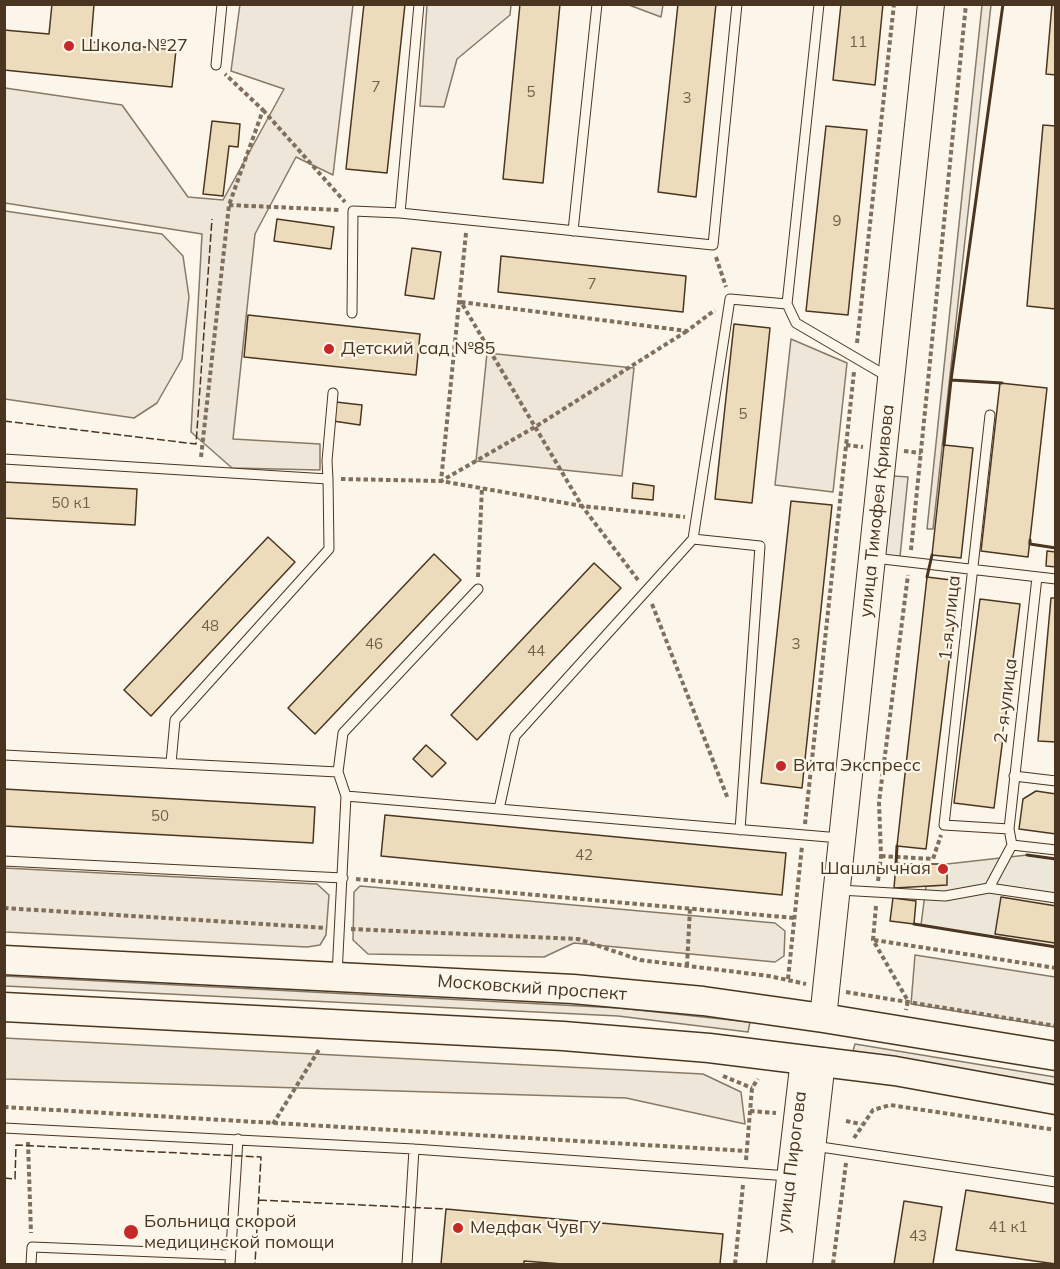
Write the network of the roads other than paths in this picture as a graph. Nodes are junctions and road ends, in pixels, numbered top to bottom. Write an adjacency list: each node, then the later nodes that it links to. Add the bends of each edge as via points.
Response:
1 (222, 4): 7 (lane)
2 (419, 4): 8 (lane)
3 (597, 4): 9 (lane)
4 (737, 4): 9 (lane, via 712,245)
5 (819, 4): 10 (lane)
6 (931, 4): 12 (street, улица Тимофея Кривова)
7 (216, 65)
8 (400, 213): 9 (lane); 11 (lane, via 353,211)
9 (573, 231)
10 (787, 304): 12 (lane, via 796,323); 17 (lane, via 730,299)
11 (352, 313)
12 (891, 379): 18 (street, улица Тимофея Кривова)
13 (333, 393): 16 (lane)
14 (990, 415): 19 (lane, 1-я улица)
15 (4, 459): 16 (lane)
16 (328, 479): 24 (lane, via 329,549 175,720)
17 (693, 539): 29 (lane, via 515,736); 31 (lane, via 760,546)
18 (872, 558): 19 (lane); 32 (street, улица Тимофея Кривова)
19 (972, 569): 20 (lane); 30 (lane, 1-я улица, via 944,825)
20 (1037, 577): 21 (lane); 26 (lane, 2-я улица)
21 (1056, 579)
22 (478, 589): 25 (lane, via 343,733)
23 (4, 755): 24 (lane)
24 (171, 763): 25 (lane)
25 (338, 772): 28 (lane)
26 (1014, 776): 27 (lane); 30 (lane, 2-я улица)
27 (1056, 781)
28 (346, 795): 29 (lane); 36 (lane)
29 (499, 809): 31 (lane)
30 (1009, 829): 33 (lane, 2-я улица)
31 (740, 830): 32 (lane)
32 (842, 838): 38 (street, улица Тимофея Кривова)
33 (1012, 844): 34 (lane); 37 (lane)
34 (1056, 850)
35 (4, 861): 36 (lane)
36 (343, 878): 41 (lane)
37 (989, 888): 38 (lane, via 945,896); 39 (lane)
38 (836, 890): 43 (street, улица Тимофея Кривова)
39 (1056, 898)
40 (4, 960): 41 (main road, Московский проспект)
41 (337, 978): 43 (main road, Московский проспект, via 573,988)
42 (4, 1007): 45 (main road, via 564,1036)
43 (823, 1018): 44 (main road, Московский проспект); 45 (main road)
44 (1056, 1056)
45 (813, 1060): 46 (main road); 49 (street, улица Пирогова); 51 (street, улица Пирогова)
46 (1056, 1100)
47 (4, 1128): 48 (lane)
48 (238, 1139): 50 (lane); 53 (lane)
49 (812, 1146): 51 (street, улица Пирогова); 52 (lane)
50 (414, 1149): 51 (lane); 55 (lane)
51 (798, 1177): 56 (street, улица Пирогова); 57 (street, улица Пирогова)
52 (1056, 1182)
53 (230, 1260): 54 (lane, via 32,1247)
54 (31, 1264)
55 (406, 1264)
56 (780, 1264)
57 (799, 1264)

